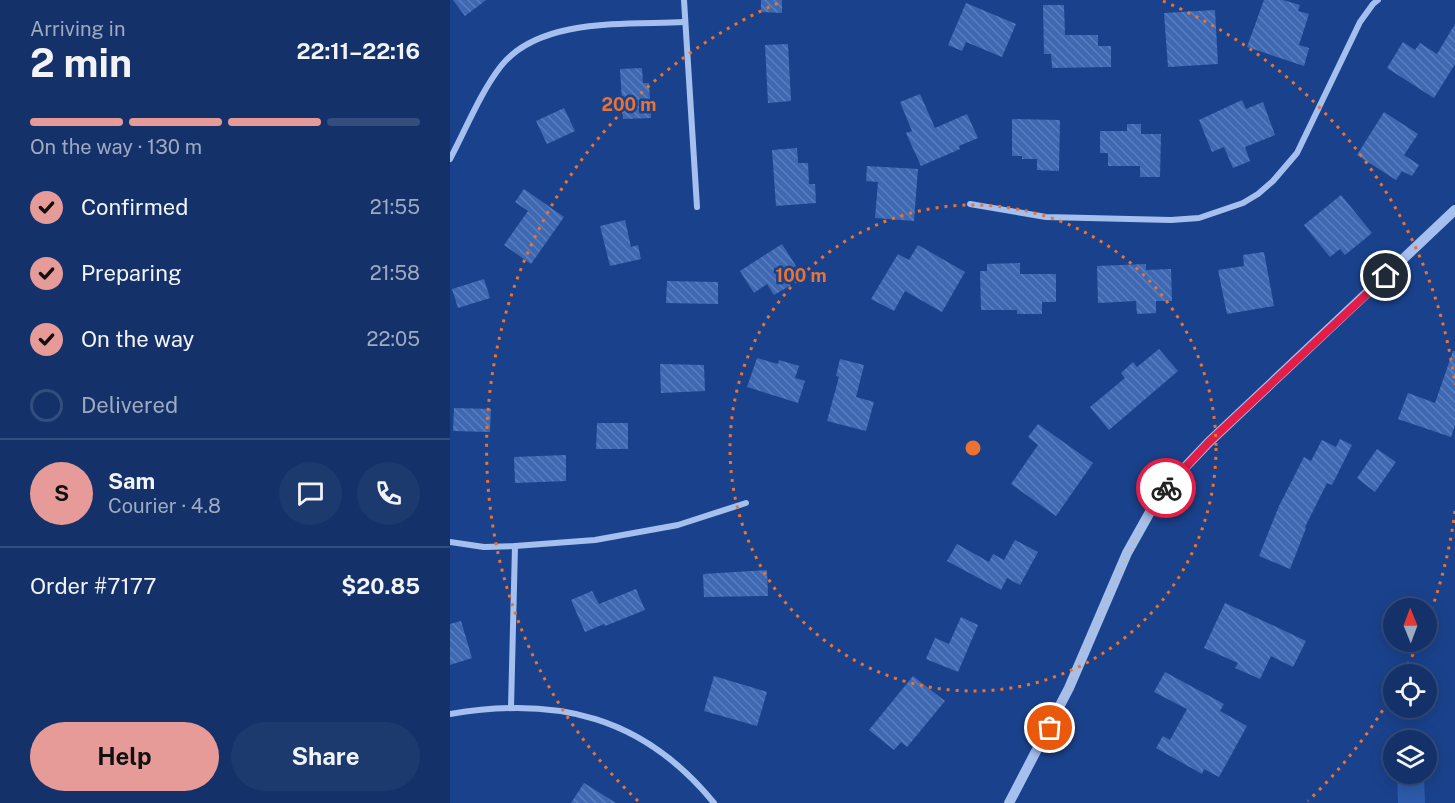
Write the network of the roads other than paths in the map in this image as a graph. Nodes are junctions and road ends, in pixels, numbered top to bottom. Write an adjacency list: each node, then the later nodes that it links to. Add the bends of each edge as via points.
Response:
1 (684, 0): 3 (street)
2 (1373, 1): 5 (street, via 1297,153 1273,181 1243,203 1199,218 1172,220 1046,217)
3 (684, 22): 4 (street, via 578,29 531,41 513,53 489,84); 6 (street)
4 (450, 159)
5 (970, 204)
6 (697, 207)
7 (1455, 210): 14 (street, via 1170,483 1127,553 1069,688)
8 (746, 503): 10 (street, via 678,525 631,534)
9 (450, 542): 10 (street)
10 (514, 546): 11 (street)
11 (511, 707): 12 (street); 13 (street, via 578,713 609,723 640,738 681,768)
12 (450, 714)
13 (714, 803)
14 (1009, 803)

